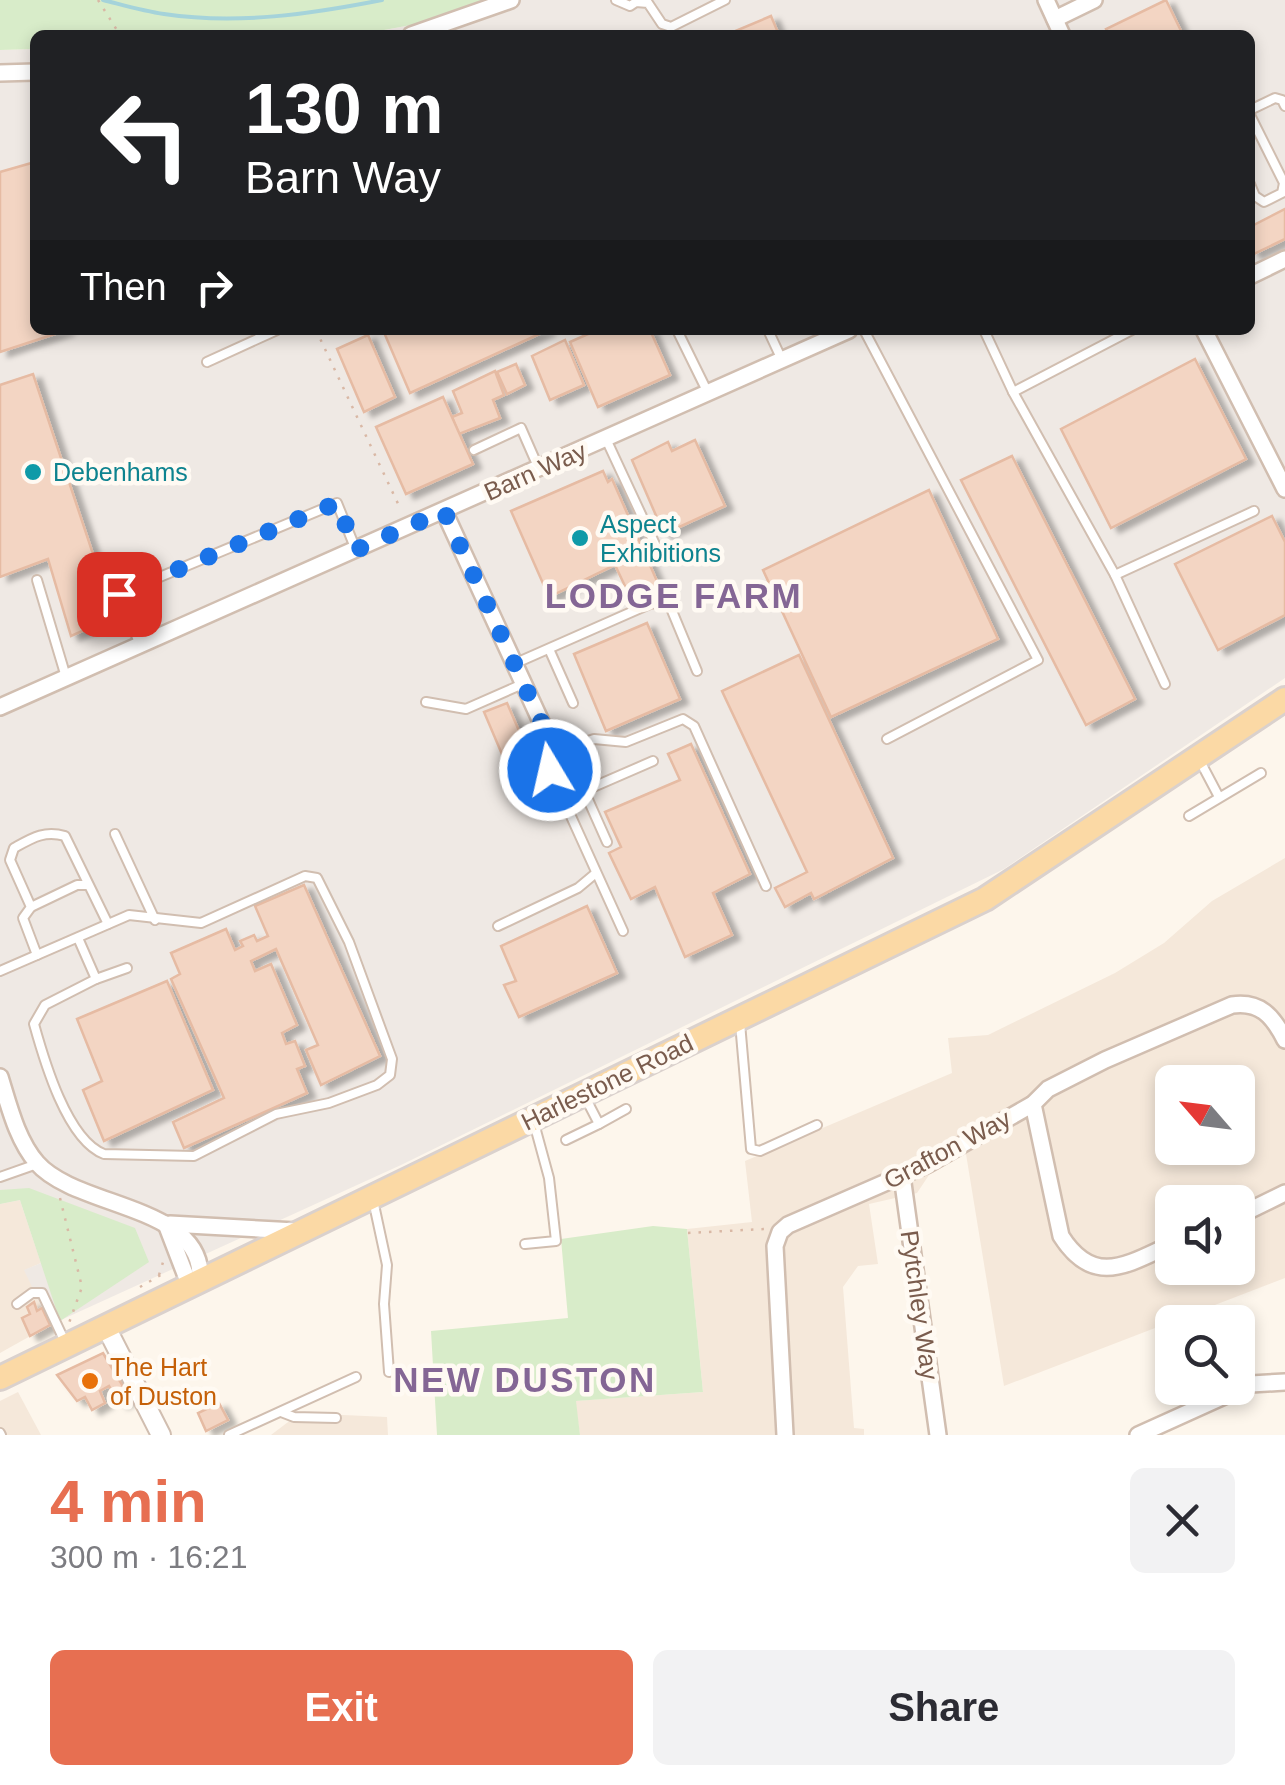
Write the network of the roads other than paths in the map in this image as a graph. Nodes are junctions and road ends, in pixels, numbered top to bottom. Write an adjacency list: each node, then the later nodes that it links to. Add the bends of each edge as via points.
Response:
1 (512, 0): 7 (street)
2 (616, 0): 3 (lane, via 648,4 670,27)
3 (726, 0)
4 (1046, 0): 6 (street)
5 (1094, 0): 6 (street)
6 (1055, 19): 8 (street)
7 (457, 28)
8 (1060, 30)
9 (30, 72): 10 (street)
10 (0, 74)
11 (1285, 106): 12 (lane, via 1275,98)
12 (1255, 110)
13 (1255, 123): 14 (lane)
14 (1284, 183): 15 (lane, via 1282,192 1264,202)
15 (1255, 196)
16 (1285, 259): 17 (street)
17 (1255, 274)
18 (266, 335): 27 (lane)
19 (679, 335): 29 (lane)
20 (770, 335): 26 (lane)
21 (838, 335): 26 (street, Barn Way)
22 (867, 335): 51 (lane, via 1038,660)
23 (986, 335): 28 (lane)
24 (1122, 335): 28 (lane)
25 (1207, 335): 33 (street)
26 (782, 360): 29 (street, Barn Way)
27 (207, 362)
28 (1013, 392): 38 (lane)
29 (708, 393): 30 (street, Barn Way)
30 (606, 438): 32 (street, Barn Way); 37 (lane)
31 (474, 450): 32 (lane, via 521,428)
32 (539, 469): 35 (street, Barn Way)
33 (1285, 489)
34 (1254, 510): 38 (lane)
35 (444, 511): 36 (street, Barn Way); 42 (street)
36 (356, 550): 40 (street, Barn Way); 40 (lane, via 337,503 119,594)
37 (660, 556)
38 (1114, 575): 46 (lane)
39 (38, 580): 44 (lane)
40 (140, 645): 44 (street, Barn Way)
41 (549, 648): 42 (lane); 43 (lane, via 652,603 670,606); 49 (lane)
42 (516, 663): 45 (street)
43 (697, 671)
44 (67, 678): 50 (street, Barn Way)
45 (525, 683): 48 (lane, via 466,708); 52 (street)
46 (1164, 684)
47 (1285, 699): 53 (main road, Harlestone Road)
48 (426, 702)
49 (573, 703)
50 (0, 707)
51 (887, 740)
52 (560, 750): 56 (lane); 61 (lane, via 550,770); 63 (lane, via 594,739 626,742 683,719 694,726)
53 (1198, 758): 57 (lane); 74 (main road, Harlestone Road, via 985,899)
54 (653, 761): 56 (lane)
55 (1262, 772): 57 (lane)
56 (584, 791): 60 (lane)
57 (1219, 797): 58 (lane)
58 (1189, 816)
59 (116, 834): 65 (lane)
60 (607, 842)
61 (596, 873): 67 (lane); 68 (lane)
62 (87, 884): 64 (lane); 64 (lane, via 65,836 37,836 14,848 10,860); 66 (lane)
63 (766, 886)
64 (31, 907): 70 (lane, via 23,918)
65 (154, 920): 66 (lane, via 128,915); 73 (lane, via 201,923 306,876 317,878 349,942 392,1059 390,1075 329,1103 276,1114 194,1156 104,1154 69,1116 34,1024 46,1005)
66 (108, 924): 69 (lane)
67 (498, 926)
68 (623, 931)
69 (78, 938): 70 (lane); 73 (lane)
70 (36, 955): 72 (lane)
71 (127, 968): 73 (lane)
72 (0, 970)
73 (96, 980)
74 (740, 1018): 77 (main road, Harlestone Road); 82 (lane, via 751,1149)
75 (1285, 1040): 78 (street, Grafton Way, via 1263,1010 1232,1005 1105,1060)
76 (0, 1078): 84 (street)
77 (583, 1094): 80 (main road, Harlestone Road); 81 (lane)
78 (1033, 1104): 85 (street, Grafton Way); 93 (street, via 1061,1236 1070,1250 1090,1266 1116,1269)
79 (626, 1109): 81 (lane)
80 (533, 1119): 88 (main road, Harlestone Road); 92 (lane, via 556,1242)
81 (599, 1124): 83 (lane)
82 (817, 1125)
83 (566, 1140)
84 (37, 1164): 86 (lane); 90 (street, via 65,1185)
85 (902, 1176): 106 (street, Grafton Way, via 780,1232 775,1264); 107 (street, Pytchley Way)
86 (0, 1177)
87 (1285, 1192): 89 (street)
88 (371, 1196): 91 (main road, Harlestone Road); 98 (lane, via 387,1265)
89 (1255, 1207)
90 (166, 1224): 91 (street); 94 (street, via 190,1246 200,1267)
91 (297, 1231): 94 (main road, Harlestone Road)
92 (525, 1244)
93 (1155, 1252)
94 (194, 1281): 96 (main road, Harlestone Road)
95 (17, 1304): 97 (lane, via 42,1294)
96 (106, 1327): 97 (main road, Harlestone Road); 104 (street)
97 (67, 1337): 99 (main road, Harlestone Road)
98 (389, 1372)
99 (1, 1374)
100 (356, 1376): 102 (lane)
101 (1285, 1382): 108 (street, via 1251,1384)
102 (281, 1412): 103 (lane); 105 (lane)
103 (336, 1418)
104 (161, 1435)
105 (230, 1435)
106 (784, 1435)
107 (938, 1435)
108 (1138, 1435)

